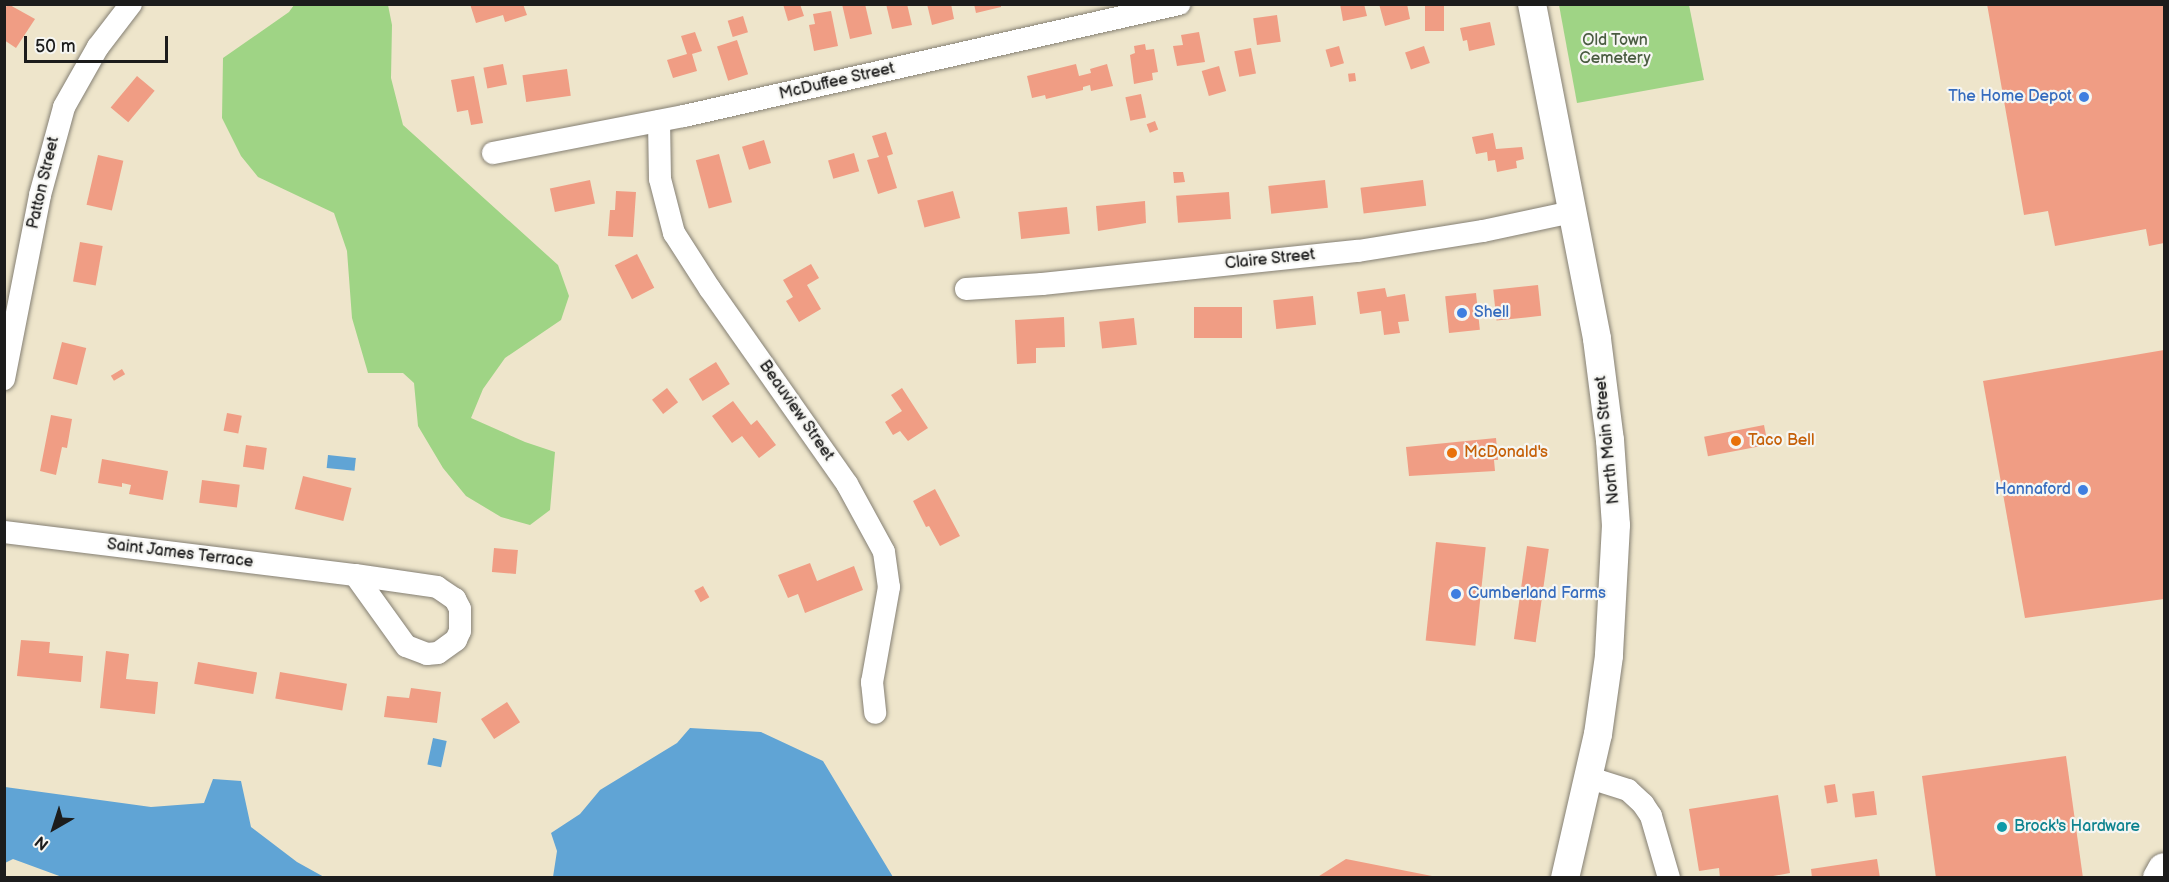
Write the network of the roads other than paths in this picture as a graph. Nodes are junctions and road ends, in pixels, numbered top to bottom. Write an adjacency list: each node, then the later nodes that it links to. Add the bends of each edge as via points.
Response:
1 (131, 4): 8 (street, Patton Street, via 98,47 64,107 40,195)
2 (1179, 4): 4 (street, McDuffee Street)
3 (1532, 4): 6 (main road, North Main Street)
4 (659, 121): 5 (street, McDuffee Street); 11 (street, Beauview Street, via 660,179 674,233 847,484 884,552 889,586 872,682)
5 (493, 153)
6 (1572, 212): 7 (street, Claire Street, via 1358,251); 12 (main road, North Main Street, via 1597,339 1616,525 1609,656 1598,734)
7 (966, 289)
8 (4, 380)
9 (4, 532): 10 (street, Saint James Terrace)
10 (355, 575): 10 (street, Saint James Terrace, via 437,587 447,592 460,609 456,640 438,653 427,654 406,646)
11 (875, 713)
12 (1587, 777): 14 (main road, North Main Street); 15 (street, via 1628,790 1643,804 1651,816)
13 (2164, 869): 16 (highway)
14 (1565, 878)
15 (1669, 878)
16 (2159, 878)

